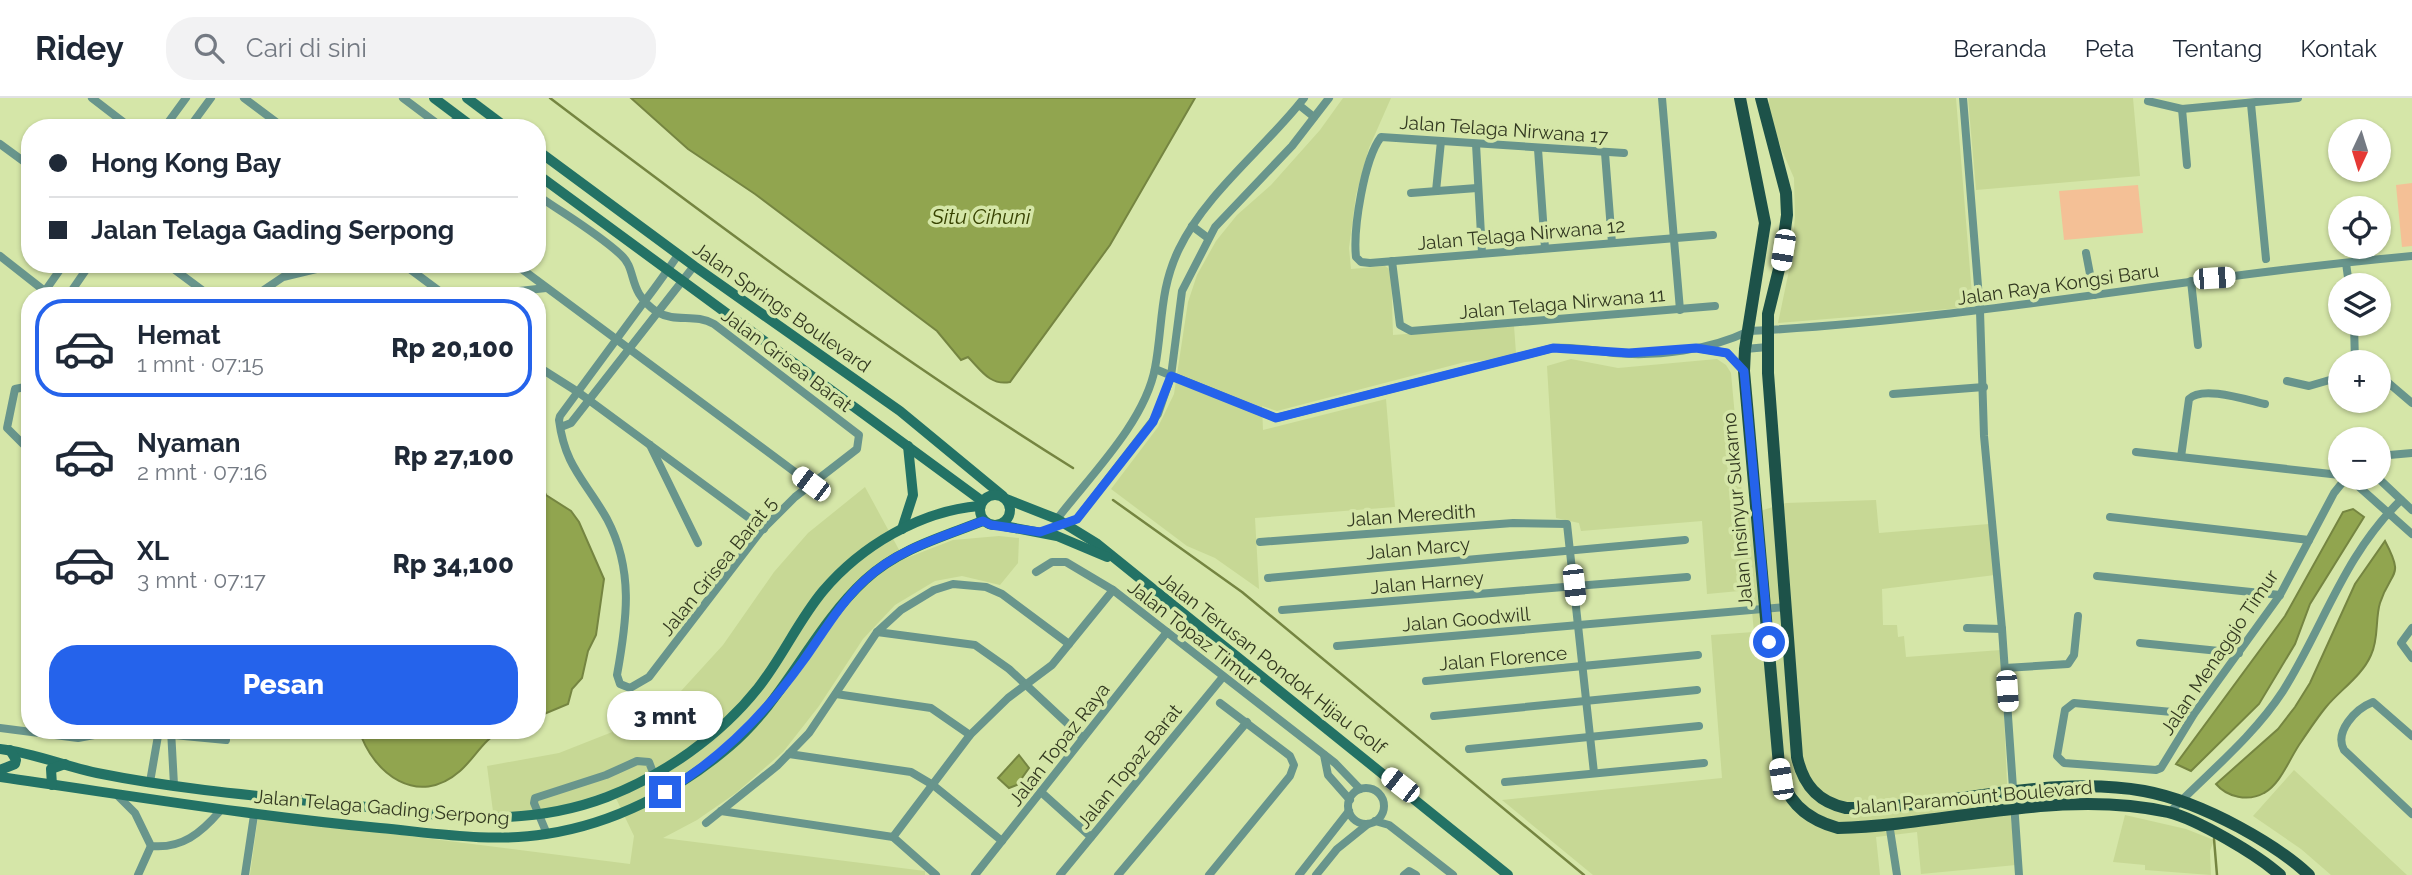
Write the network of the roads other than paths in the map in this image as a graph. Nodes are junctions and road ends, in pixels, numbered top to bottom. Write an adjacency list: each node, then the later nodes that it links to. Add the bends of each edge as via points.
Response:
1 (92, 98): 21 (street)
2 (186, 98): 22 (street)
3 (211, 98): 23 (street)
4 (244, 98): 24 (street)
5 (403, 98): 25 (street)
6 (434, 98): 19 (main road)
7 (467, 98): 28 (main road)
8 (1329, 98): 20 (street)
9 (1662, 98): 46 (street)
10 (1740, 98): 82 (main road, Jalan Insinyur Sukarno, via 1765,223)
11 (1761, 98): 81 (main road, via 1786,193 1787,215)
12 (1963, 98): 80 (street)
13 (2298, 98): 14 (street)
14 (2277, 100): 17 (street)
15 (1301, 101): 20 (street); 43 (street)
16 (2148, 101): 18 (street)
17 (2251, 104): 18 (street); 54 (street)
18 (2182, 109): 37 (street)
19 (458, 116): 26 (street); 27 (main road)
20 (1314, 117): 45 (street)
21 (119, 119)
22 (171, 119)
23 (196, 119)
24 (272, 119)
25 (431, 119)
26 (456, 119)
27 (462, 119)
28 (495, 119)
29 (1441, 141): 31 (street, Jalan Telaga Nirwana 17); 40 (street); 56 (street, Jalan Telaga Nirwana 17, via 1381,137 1369,166 1355,250 1358,260)
30 (0, 144): 36 (street)
31 (1476, 144): 32 (street, Jalan Telaga Nirwana 17); 39 (street)
32 (1538, 149): 33 (street, Jalan Telaga Nirwana 17); 48 (street)
33 (1605, 153): 34 (street, Jalan Telaga Nirwana 17); 47 (street)
34 (1625, 153)
35 (546, 157): 51 (main road, Jalan Springs Boulevard)
36 (21, 159)
37 (2187, 165)
38 (546, 181): 59 (main road, Jalan Springs Boulevard)
39 (1477, 188): 40 (street); 49 (street)
40 (1436, 191): 41 (street)
41 (1411, 193)
42 (546, 201): 76 (street, via 621,255)
43 (1192, 226): 45 (street); 89 (street, via 1166,285)
44 (1713, 235): 46 (street, Jalan Telaga Nirwana 12)
45 (1208, 238): 92 (street, via 1182,291)
46 (1674, 239): 47 (street, Jalan Telaga Nirwana 12); 78 (street)
47 (1612, 243): 48 (street, Jalan Telaga Nirwana 12)
48 (1545, 248): 49 (street, Jalan Telaga Nirwana 12)
49 (1482, 253): 55 (street, Jalan Telaga Nirwana 12)
50 (2086, 253): 75 (street)
51 (678, 255): 58 (main road, Jalan Springs Boulevard); 59 (street)
52 (0, 256): 60 (street)
53 (2412, 256): 57 (street, Jalan Raya Kongsi Baru)
54 (2266, 259)
55 (1392, 261): 56 (street, Jalan Telaga Nirwana 12); 78 (street, Jalan Telaga Nirwana 11, via 1400,325 1411,331)
56 (1370, 263)
57 (2346, 263): 66 (street); 67 (street, Jalan Raya Kongsi Baru)
58 (694, 266): 68 (street); 113 (main road, Jalan Springs Boulevard, via 900,411)
59 (667, 271): 68 (main road, Jalan Springs Boulevard); 76 (street)
60 (21, 272)
61 (22, 273): 69 (street)
62 (179, 273): 70 (street)
63 (294, 273): 71 (street)
64 (415, 273): 72 (street)
65 (527, 273): 73 (street)
66 (2347, 273)
67 (2191, 281): 75 (street, Jalan Raya Kongsi Baru); 84 (street)
68 (681, 282): 79 (street); 107 (main road, Jalan Springs Boulevard)
69 (40, 287)
70 (198, 287)
71 (268, 287)
72 (434, 287)
73 (546, 287)
74 (547, 288): 83 (street)
75 (2094, 295): 80 (street, Jalan Raya Kongsi Baru)
76 (644, 302): 79 (street); 83 (street)
77 (1715, 306): 78 (street, Jalan Telaga Nirwana 11)
78 (1680, 310)
79 (658, 312): 87 (street); 104 (street, Jalan Grisea Barat, via 714,324)
80 (1980, 312): 81 (street, Jalan Raya Kongsi Baru); 97 (street)
81 (1768, 330): 82 (street, Jalan Raya Kongsi Baru); 85 (main road)
82 (1749, 331): 86 (street, Jalan Raya Kongsi Baru); 88 (main road, Jalan Insinyur Sukarno)
83 (617, 340): 87 (street); 98 (street)
84 (2198, 345)
85 (1768, 347): 88 (street); 115 (main road)
86 (1696, 348): 90 (street, via 1727,353); 92 (street, via 1629,353 1553,348 1276,418)
87 (630, 349): 100 (street); 114 (street)
88 (1745, 349): 90 (main road, Jalan Insinyur Sukarno)
89 (1155, 369): 92 (street); 128 (street, via 1143,404)
90 (1744, 371): 120 (main road, Jalan Insinyur Sukarno)
91 (546, 372): 98 (street)
92 (1171, 376): 128 (street, via 1157,414 1141,439 1077,519)
93 (2328, 380): 94 (street, via 2309,386)
94 (2287, 381)
95 (2391, 385): 101 (street)
96 (21, 386): 105 (street, via 13,391 7,428)
97 (1984, 387): 99 (street); 155 (street, via 1984,436)
98 (578, 392): 100 (street); 103 (street, via 560,416)
99 (1893, 394)
100 (590, 400): 103 (street, via 569,426); 106 (street)
101 (2412, 403)
102 (2265, 404): 111 (street, via 2233,396 2192,395)
103 (561, 427): 131 (street, Jalan Grisea Barat 5, via 570,464 606,517 625,569 627,617 617,675 623,687 649,677)
104 (856, 430): 114 (street, Jalan Grisea Barat 5, via 857,449)
105 (21, 442)
106 (649, 445): 131 (street); 138 (street)
107 (908, 446): 116 (main road, Jalan Springs Boulevard); 132 (main road, via 913,495)
108 (2136, 452): 111 (street)
109 (2412, 453): 110 (street)
110 (2391, 455)
111 (2181, 457): 112 (street)
112 (2328, 474)
113 (978, 475): 116 (main road); 121 (main road, Jalan Springs Boulevard)
114 (811, 484): 131 (street, Jalan Grisea Barat 5)
115 (1776, 488): 120 (main road); 148 (main road)
116 (963, 489): 123 (main road, Jalan Springs Boulevard)
117 (2337, 490): 136 (street, Jalan Menaggio Timur)
118 (2361, 490): 126 (street)
119 (2391, 490): 122 (street)
120 (1755, 491): 149 (main road, Jalan Insinyur Sukarno)
121 (1005, 498): 123 (main road, via 993,494); 128 (main road, Jalan Terusan Pondok Hijau Golf); 130 (main road, via 1010,514)
122 (2401, 500): 125 (street); 126 (street)
123 (981, 503): 124 (main road, Jalan Telaga Gading Serpong); 129 (main road)
124 (965, 507): 129 (main road); 132 (main road, Jalan Telaga Gading Serpong)
125 (2412, 510)
126 (2388, 513): 134 (street); 207 (street, via 2350,562 2283,690 2248,735)
127 (2110, 517): 136 (street)
128 (1062, 521): 133 (main road); 140 (main road, Jalan Terusan Pondok Hijau Golf)
129 (979, 523): 130 (main road); 222 (main road, Jalan Telaga Gading Serpong, via 926,541 865,580 756,721 694,775 606,819)
130 (999, 525): 133 (main road, Jalan Terusan Pondok Hijau Golf)
131 (764, 529)
132 (902, 529): 196 (main road, Jalan Telaga Gading Serpong, via 850,564 823,591 758,688 729,720)
133 (1040, 532): 140 (main road, Jalan Terusan Pondok Hijau Golf)
134 (2412, 534)
135 (1685, 540): 139 (street, Jalan Marcy)
136 (2309, 540): 147 (street, Jalan Menaggio Timur)
137 (1260, 542): 139 (street, Jalan Meredith, via 1563,522)
138 (698, 543)
139 (1571, 550): 143 (street, Jalan Marcy); 145 (street)
140 (1113, 559): 237 (main road, Jalan Terusan Pondok Hijau Golf)
141 (1036, 572): 146 (street, Jalan Topaz Timur, via 1052,562 1066,562)
142 (2096, 576): 147 (street)
143 (1268, 578)
144 (1687, 578): 145 (street, Jalan Harney)
145 (1574, 585): 150 (street, Jalan Harney); 152 (street)
146 (1113, 590): 157 (street, Jalan Topaz Timur); 159 (street)
147 (2280, 594): 161 (street, Jalan Menaggio Timur)
148 (1787, 607): 149 (street, Jalan Goodwill); 207 (main road, Jalan Paramount Boulevard, via 1800,769 1812,791 1828,802 1846,808 2090,788 2143,791)
149 (1765, 609): 152 (street, Jalan Goodwill); 190 (main road, Jalan Insinyur Sukarno)
150 (1282, 610)
151 (2078, 616): 165 (street, via 2074,655 2068,664)
152 (1578, 625): 160 (street, Jalan Goodwill); 164 (street)
153 (1967, 628): 155 (street)
154 (2412, 628): 163 (street, via 2401,643)
155 (2002, 629): 165 (street)
156 (877, 632): 159 (street, via 934,590 968,583 1002,594); 168 (street, via 975,645); 170 (street)
157 (1167, 632): 166 (street, Jalan Topaz Timur); 182 (street, Jalan Topaz Raya)
158 (2140, 643): 161 (street)
159 (1069, 644): 168 (street)
160 (1337, 646)
161 (2239, 653): 173 (street, Jalan Menaggio Timur)
162 (1698, 655): 164 (street, Jalan Florence)
163 (2412, 658)
164 (1583, 666): 167 (street, Jalan Florence); 171 (street)
165 (2005, 668): 239 (street)
166 (1223, 678): 191 (street, Jalan Topaz Timur); 224 (street, Jalan Topaz Barat)
167 (1426, 681)
168 (1027, 687): 179 (street, via 1008,698); 182 (street)
169 (1697, 690): 171 (street)
170 (836, 694): 179 (street, via 931,708); 189 (street)
171 (1586, 701): 174 (street); 181 (street)
172 (1220, 703): 175 (street)
173 (2194, 714): 173 (street, Jalan Menaggio Timur, via 2158,770 2061,761 2057,753 2064,710 2080,702)
174 (1434, 716)
175 (1247, 722): 232 (street); 233 (street, via 1290,756 1293,768)
176 (1699, 726): 181 (street)
177 (0, 728): 178 (street)
178 (21, 731)
179 (970, 735): 202 (street)
180 (2412, 736): 214 (street, via 2373,702 2340,732 2339,741)
181 (1590, 737): 187 (street); 195 (street)
182 (1083, 738): 204 (street, Jalan Topaz Raya)
183 (157, 739): 198 (street)
184 (172, 739): 201 (street)
185 (219, 739): 186 (street)
186 (226, 740)
187 (1469, 749)
188 (5, 750): 193 (main road, Jalan Telaga Gading Serpong); 194 (main road, via 16,760)
189 (789, 754): 202 (street, via 899,769); 210 (street)
190 (1778, 754): 218 (main road, Jalan Paramount Boulevard, via 1785,792 1814,819 1838,828)
191 (1324, 755): 203 (street, Jalan Topaz Timur); 206 (street, Jalan Topaz Timur, via 1328,775)
192 (1704, 763): 195 (street)
193 (65, 764): 198 (main road, Jalan Telaga Gading Serpong); 200 (main road, via 51,769)
194 (0, 770)
195 (1594, 773): 199 (street)
196 (654, 775): 216 (main road, Jalan Telaga Gading Serpong, via 604,798); 216 (street, via 649,762 637,761 535,798)
197 (0, 777): 200 (main road, Jalan Telaga Gading Serpong)
198 (150, 782): 201 (main road, Jalan Telaga Gading Serpong)
199 (1505, 782)
200 (52, 785): 205 (main road, Jalan Telaga Gading Serpong)
201 (174, 785): 208 (main road, Jalan Telaga Gading Serpong)
202 (933, 785): 223 (street); 225 (street)
203 (1360, 789): 206 (street); 213 (street, via 1380,795)
204 (1041, 792): 224 (street); 225 (street, Jalan Topaz Raya)
205 (118, 796): 209 (main road, Jalan Telaga Gading Serpong); 226 (street, via 138,819)
206 (1350, 800): 211 (street)
207 (2181, 801): 212 (street); 241 (main road, Jalan Paramount Boulevard, via 2254,835)
208 (336, 804): 216 (main road, Jalan Telaga Gading Serpong, via 485,820); 219 (main road)
209 (220, 811): 215 (main road, Jalan Telaga Gading Serpong); 226 (street, via 191,838 169,846)
210 (721, 811): 220 (street); 223 (street)
211 (1349, 811): 217 (street, via 1356,821); 234 (street)
212 (2170, 812): 218 (main road, Jalan Paramount Boulevard, via 2055,805); 240 (main road, Jalan Paramount Boulevard, via 2228,840)
213 (1382, 813): 217 (street); 221 (street)
214 (2412, 814)
215 (254, 815): 219 (main road, Jalan Telaga Gading Serpong); 228 (street)
216 (539, 816): 222 (street)
217 (1372, 822): 221 (street); 235 (street, via 1338,849)
218 (1889, 823): 238 (street)
219 (335, 824): 222 (main road, Jalan Telaga Gading Serpong, via 495,837)
220 (706, 824)
221 (1389, 825): 236 (street)
222 (547, 834)
223 (893, 837): 229 (street)
224 (1091, 837): 231 (street, Jalan Topaz Barat)
225 (1002, 841): 230 (street, Jalan Topaz Raya)
226 (151, 846): 227 (street)
227 (138, 875)
228 (245, 875)
229 (936, 875)
230 (975, 875)
231 (1060, 875)
232 (1118, 875)
233 (1209, 875)
234 (1299, 875)
235 (1316, 875)
236 (1453, 875)
237 (1508, 875)
238 (1897, 875)
239 (2019, 875)
240 (2280, 875)
241 (2309, 875)

